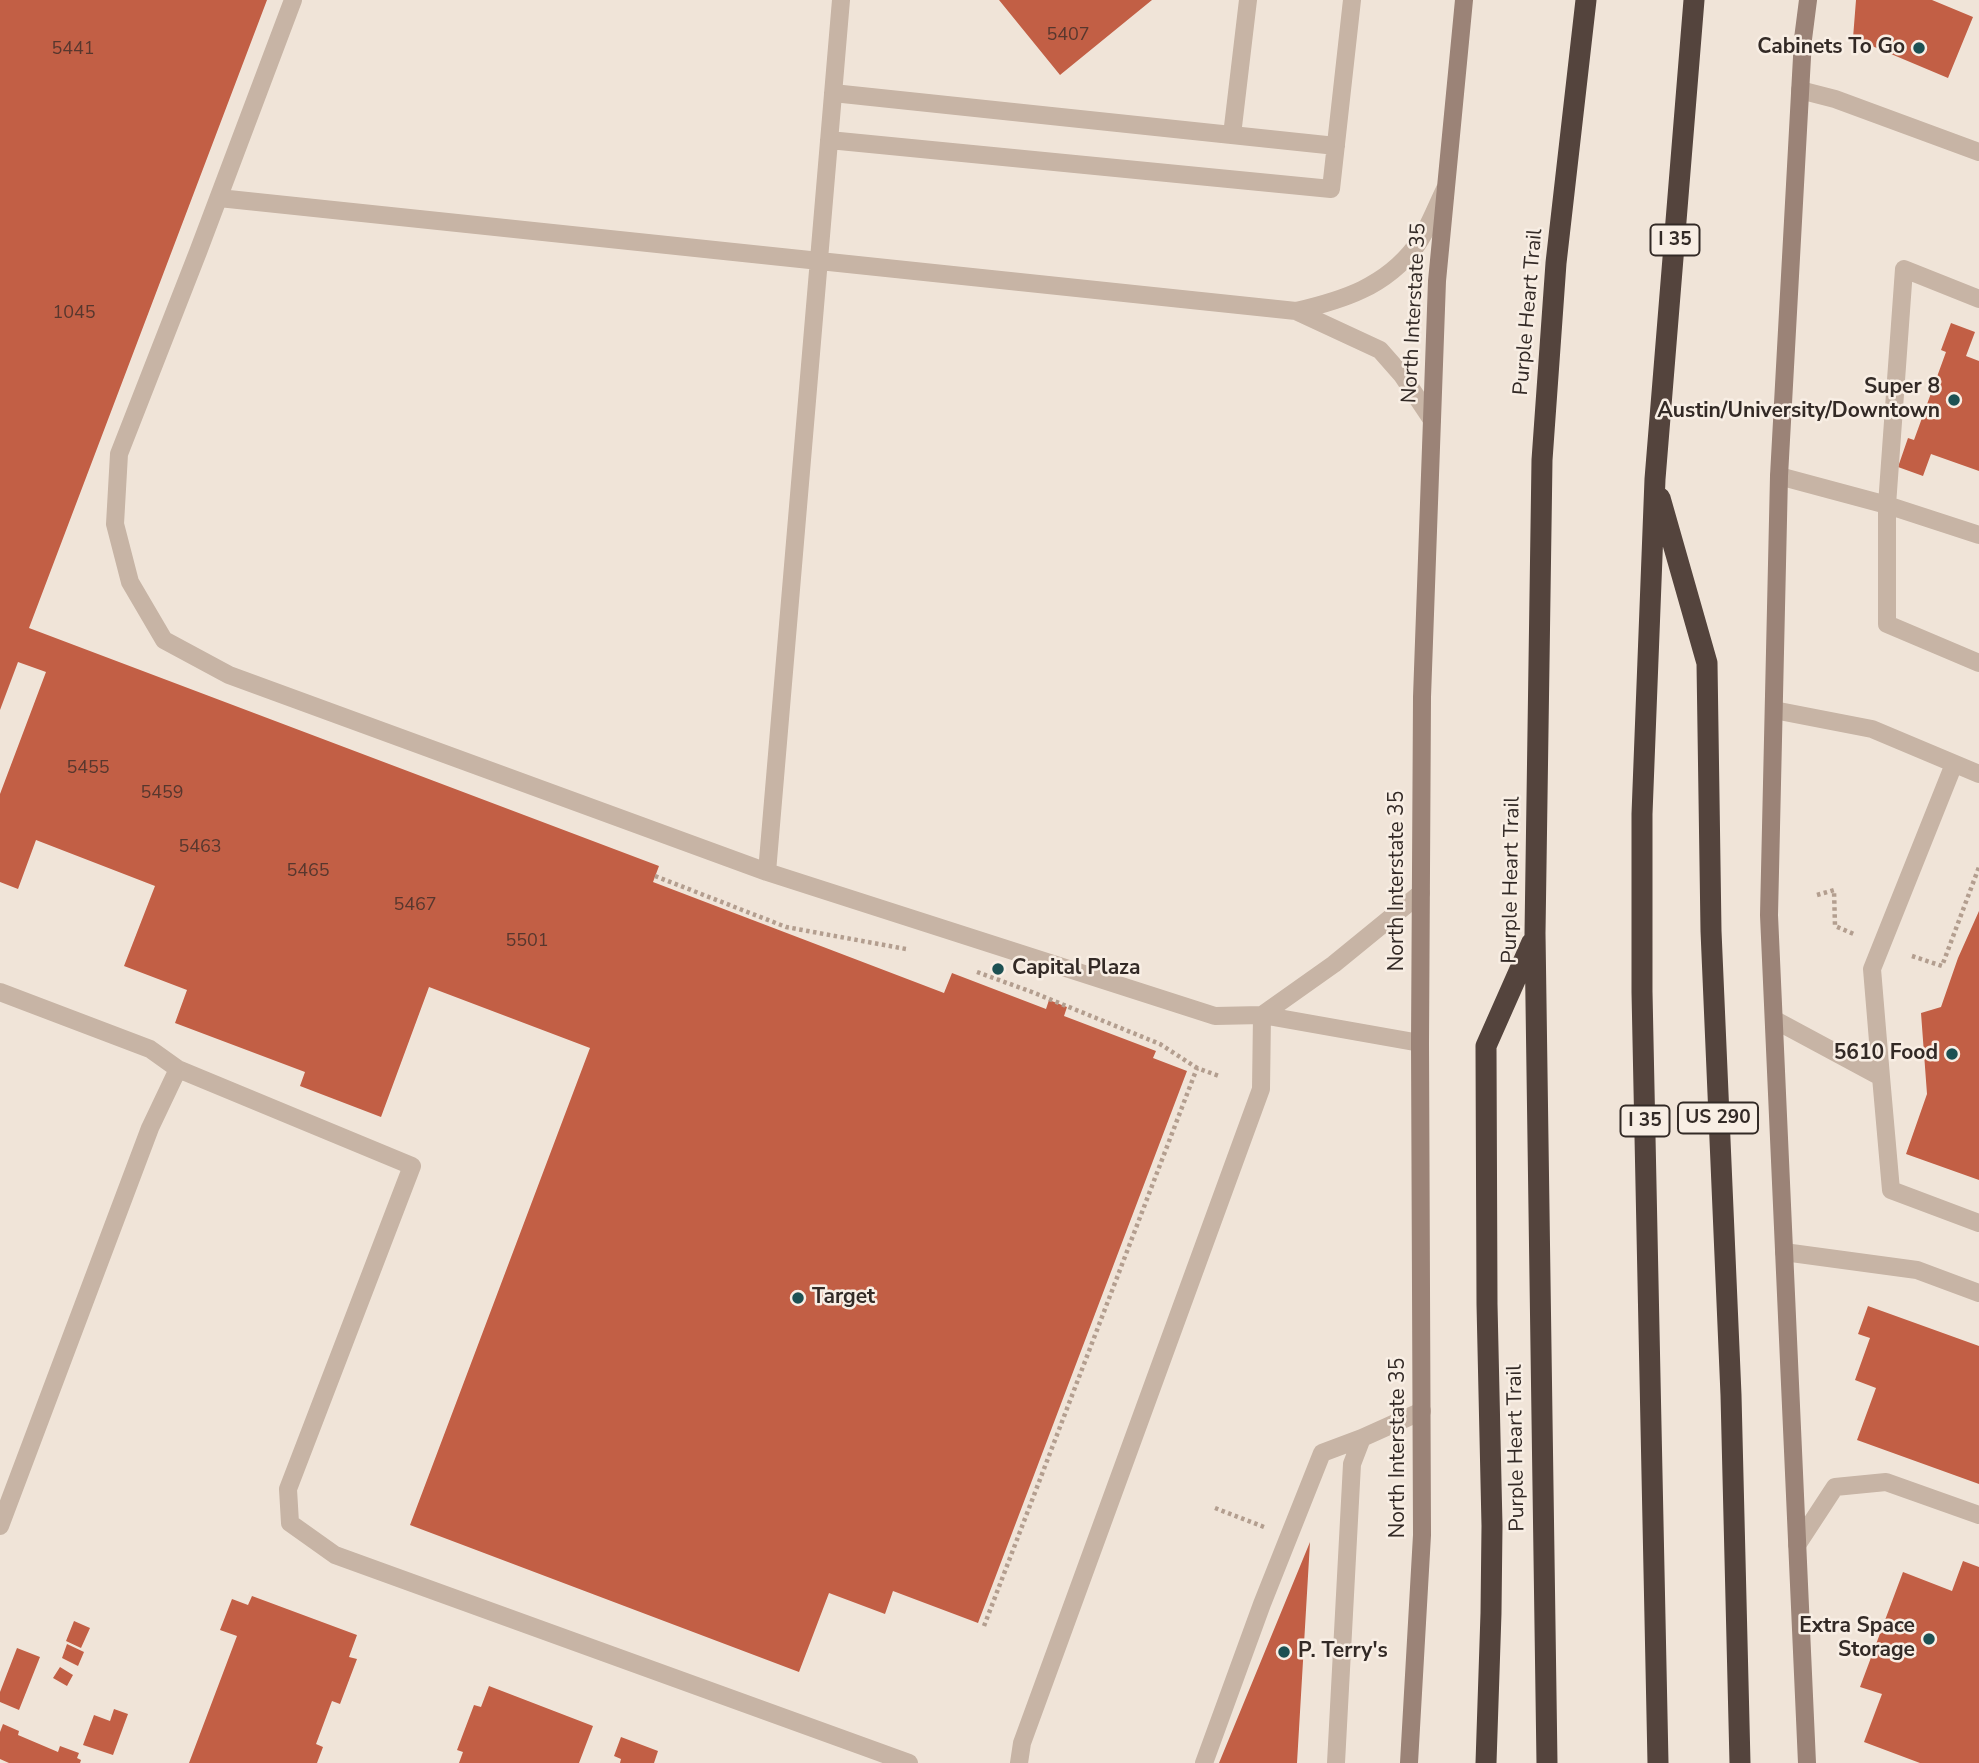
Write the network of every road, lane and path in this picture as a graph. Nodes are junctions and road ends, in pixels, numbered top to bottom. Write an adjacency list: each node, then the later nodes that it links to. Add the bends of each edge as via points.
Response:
1 (293, 0): 16 (lane)
2 (841, 0): 10 (lane)
3 (1248, 0): 11 (lane)
4 (1352, 0): 13 (lane)
5 (1464, 0): 15 (main road, North Interstate 35)
6 (1586, 0): 34 (highway, Purple Heart Trail, via 1556,263 1542,460)
7 (1694, 0): 22 (highway, I 35)
8 (1808, 0): 9 (main road)
9 (1800, 90): 14 (lane); 21 (main road)
10 (833, 93): 11 (lane); 12 (lane)
11 (1232, 135): 13 (lane)
12 (829, 140): 13 (lane, via 1331,189); 17 (lane)
13 (1336, 146)
14 (1979, 152)
15 (1446, 187): 19 (lane, via 1417,246 1386,278 1341,300); 20 (main road, North Interstate 35)
16 (219, 198): 17 (lane); 30 (lane, via 119,454 115,524 130,582 164,640 229,675)
17 (818, 261): 19 (lane); 30 (lane)
18 (1979, 299): 23 (lane, via 1904,269)
19 (1296, 311): 20 (lane, via 1380,350)
20 (1432, 420): 32 (main road, North Interstate 35, via 1422,697)
21 (1779, 476): 23 (lane); 26 (main road)
22 (1655, 479): 65 (highway, I 35, via 1643,814 1642,992); 66 (highway, US 290, via 1707,663 1711,932 1731,1395)
23 (1887, 505): 24 (lane); 25 (lane, via 1887,624)
24 (1979, 535)
25 (1979, 663)
26 (1774, 710): 27 (lane, via 1872,729); 41 (main road, via 1769,915)
27 (1954, 764): 28 (lane); 46 (lane, via 1872,969)
28 (1979, 774)
29 (1979, 867): 37 (path, via 1942,966)
30 (767, 872): 40 (lane, via 1216,1016)
31 (655, 876): 36 (path, via 786,927)
32 (1421, 894): 40 (lane); 42 (main road, North Interstate 35)
33 (1817, 895): 35 (path, via 1833,890 1835,926)
34 (1535, 933): 63 (highway, via 1486,1046 1492,1526); 64 (highway, Purple Heart Trail)
35 (1857, 935)
36 (916, 951)
37 (1912, 956)
38 (967, 969): 43 (path, via 1160,1044)
39 (0, 992): 44 (lane, via 150,1049)
40 (1262, 1015): 42 (lane); 59 (lane, via 1261,1089 1022,1743)
41 (1775, 1020): 46 (lane); 48 (main road)
42 (1420, 1043): 50 (main road, North Interstate 35)
43 (1197, 1068): 45 (path); 57 (path)
44 (178, 1069): 55 (lane, via 150,1128); 58 (lane, via 412,1166 288,1489 290,1523 335,1555)
45 (1219, 1076)
46 (1881, 1077): 47 (lane, via 1891,1190)
47 (1979, 1223)
48 (1784, 1252): 49 (lane, via 1917,1270); 56 (main road)
49 (1979, 1293)
50 (1422, 1411): 51 (lane); 62 (main road, North Interstate 35, via 1422,1535)
51 (1362, 1438): 60 (lane, via 1322,1453); 61 (lane, via 1352,1464)
52 (1215, 1508): 54 (path)
53 (1979, 1515): 56 (lane, via 1886,1482 1835,1487)
54 (1254, 1523)
55 (0, 1526)
56 (1797, 1545): 67 (main road)
57 (984, 1626)
58 (909, 1763)
59 (1019, 1763)
60 (1204, 1763)
61 (1336, 1763)
62 (1409, 1763)
63 (1486, 1763)
64 (1546, 1763)
65 (1658, 1763)
66 (1740, 1763)
67 (1807, 1763)

